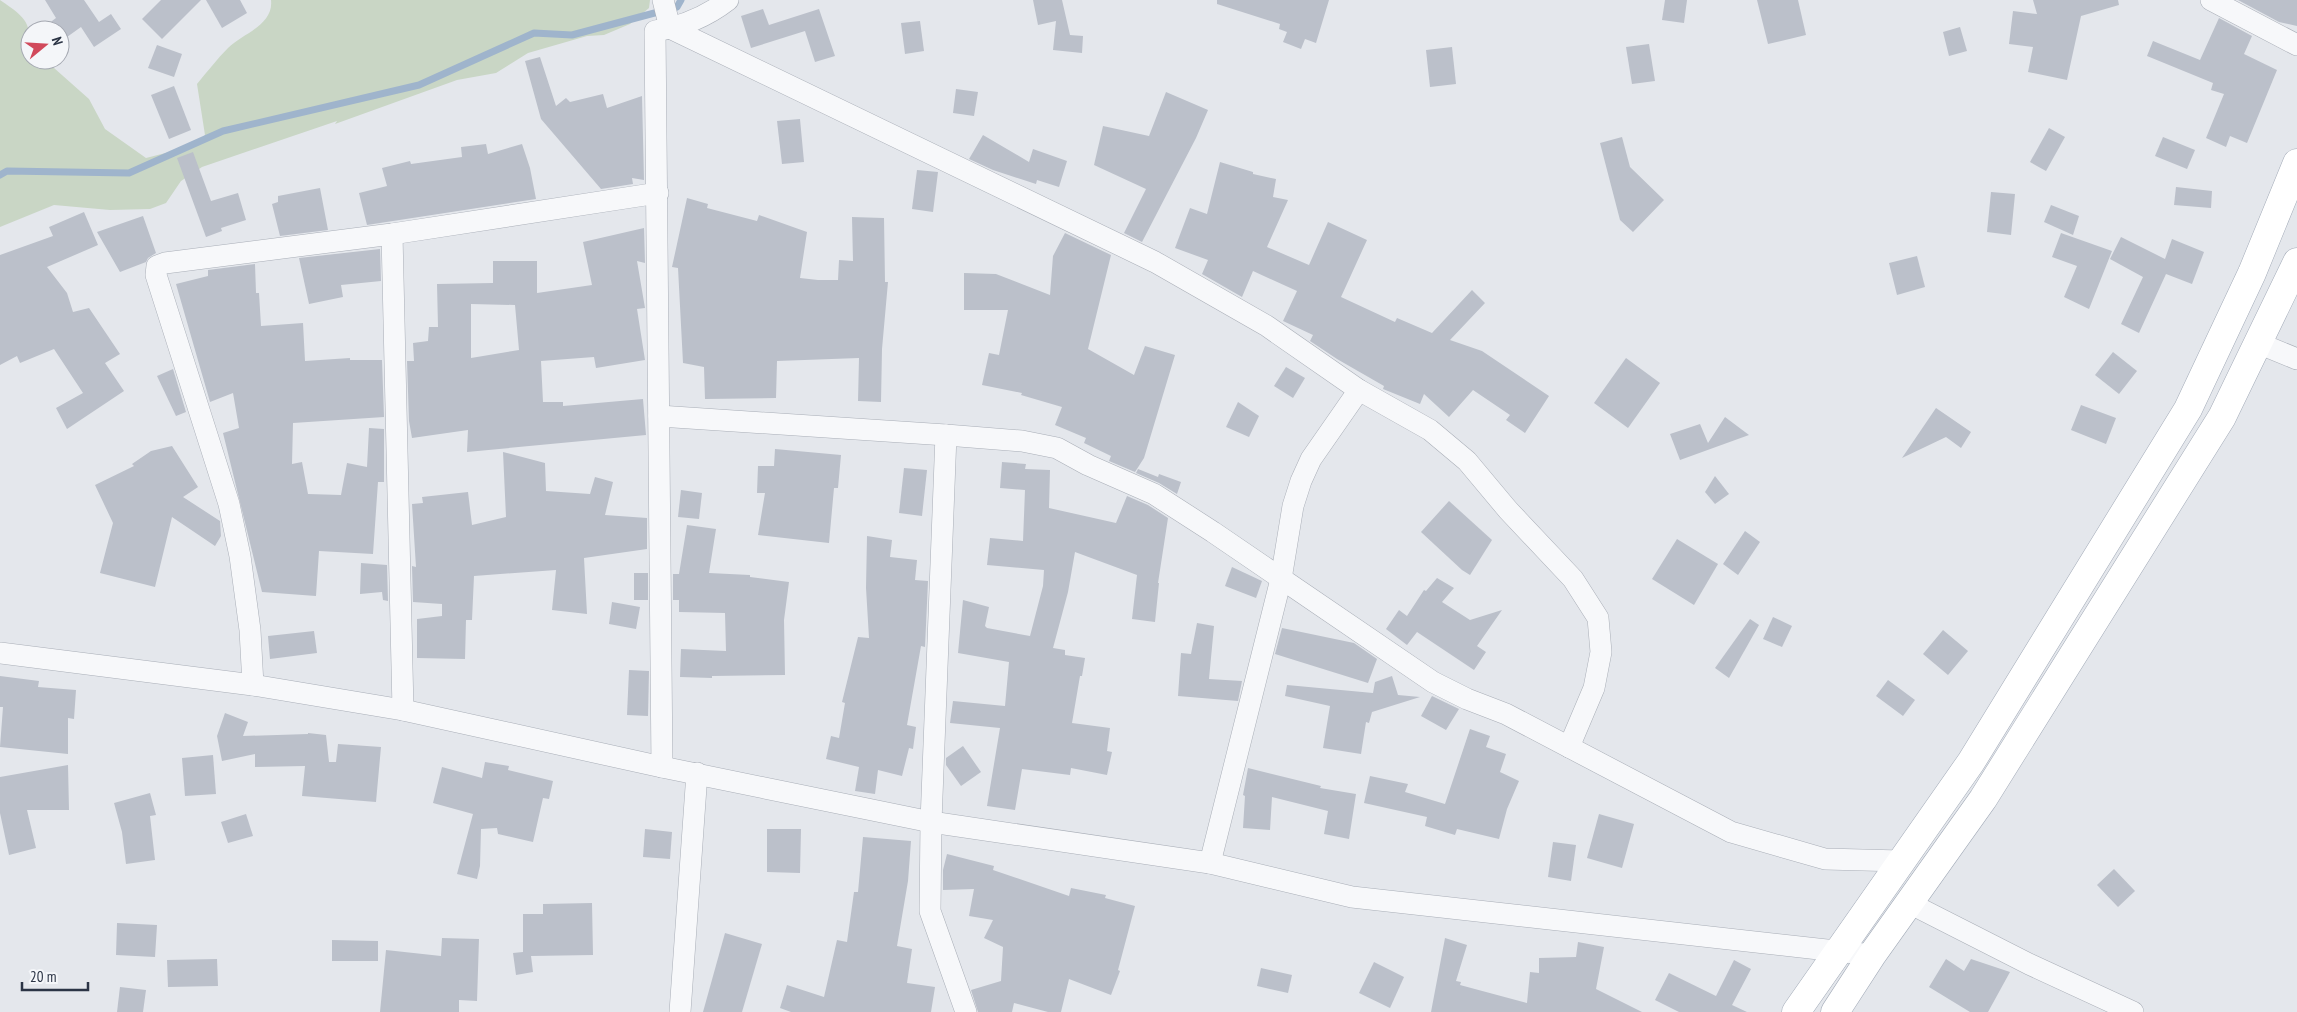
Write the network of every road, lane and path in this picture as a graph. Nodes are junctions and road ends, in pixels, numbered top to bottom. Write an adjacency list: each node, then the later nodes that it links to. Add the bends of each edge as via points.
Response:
1 (663, 0): 4 (street)
2 (728, 0): 4 (street, via 696,19)
3 (2210, 0): 5 (street)
4 (670, 28): 7 (street, via 655,31); 12 (street, via 1155,262 1267,326)
5 (2297, 45)
6 (2297, 163): 23 (main road, via 2252,273 2188,409 1971,762)
7 (658, 193): 8 (street); 13 (street)
8 (392, 234): 17 (street, via 164,262 157,266 156,275 231,513 250,630); 18 (street)
9 (2297, 262): 10 (main road)
10 (2258, 343): 11 (street); 25 (main road, via 2217,425 1983,800)
11 (2297, 359)
12 (1359, 390): 15 (street, via 1301,481 1293,506); 19 (street, via 1430,430 1467,461 1573,579 1598,618 1601,652 1594,688)
13 (659, 416): 14 (street); 20 (street)
14 (946, 435): 15 (street, via 1056,448 1154,494); 22 (street)
15 (1281, 579): 19 (street, via 1433,682 1506,714); 24 (street)
16 (0, 653): 17 (street)
17 (253, 685): 18 (street)
18 (404, 710): 20 (street)
19 (1569, 747): 23 (street, via 1731,832 1825,859)
20 (662, 768): 21 (street)
21 (697, 773): 22 (street); 28 (street)
22 (931, 822): 24 (street); 29 (street, via 930,911)
23 (1901, 861): 26 (main road)
24 (1210, 863): 26 (street, via 1352,897)
25 (1909, 903): 27 (main road); 32 (street)
26 (1838, 951): 27 (street); 30 (main road)
27 (1872, 955): 31 (main road)
28 (680, 1012)
29 (966, 1012)
30 (1796, 1012)
31 (1835, 1012)
32 (2133, 1012)

